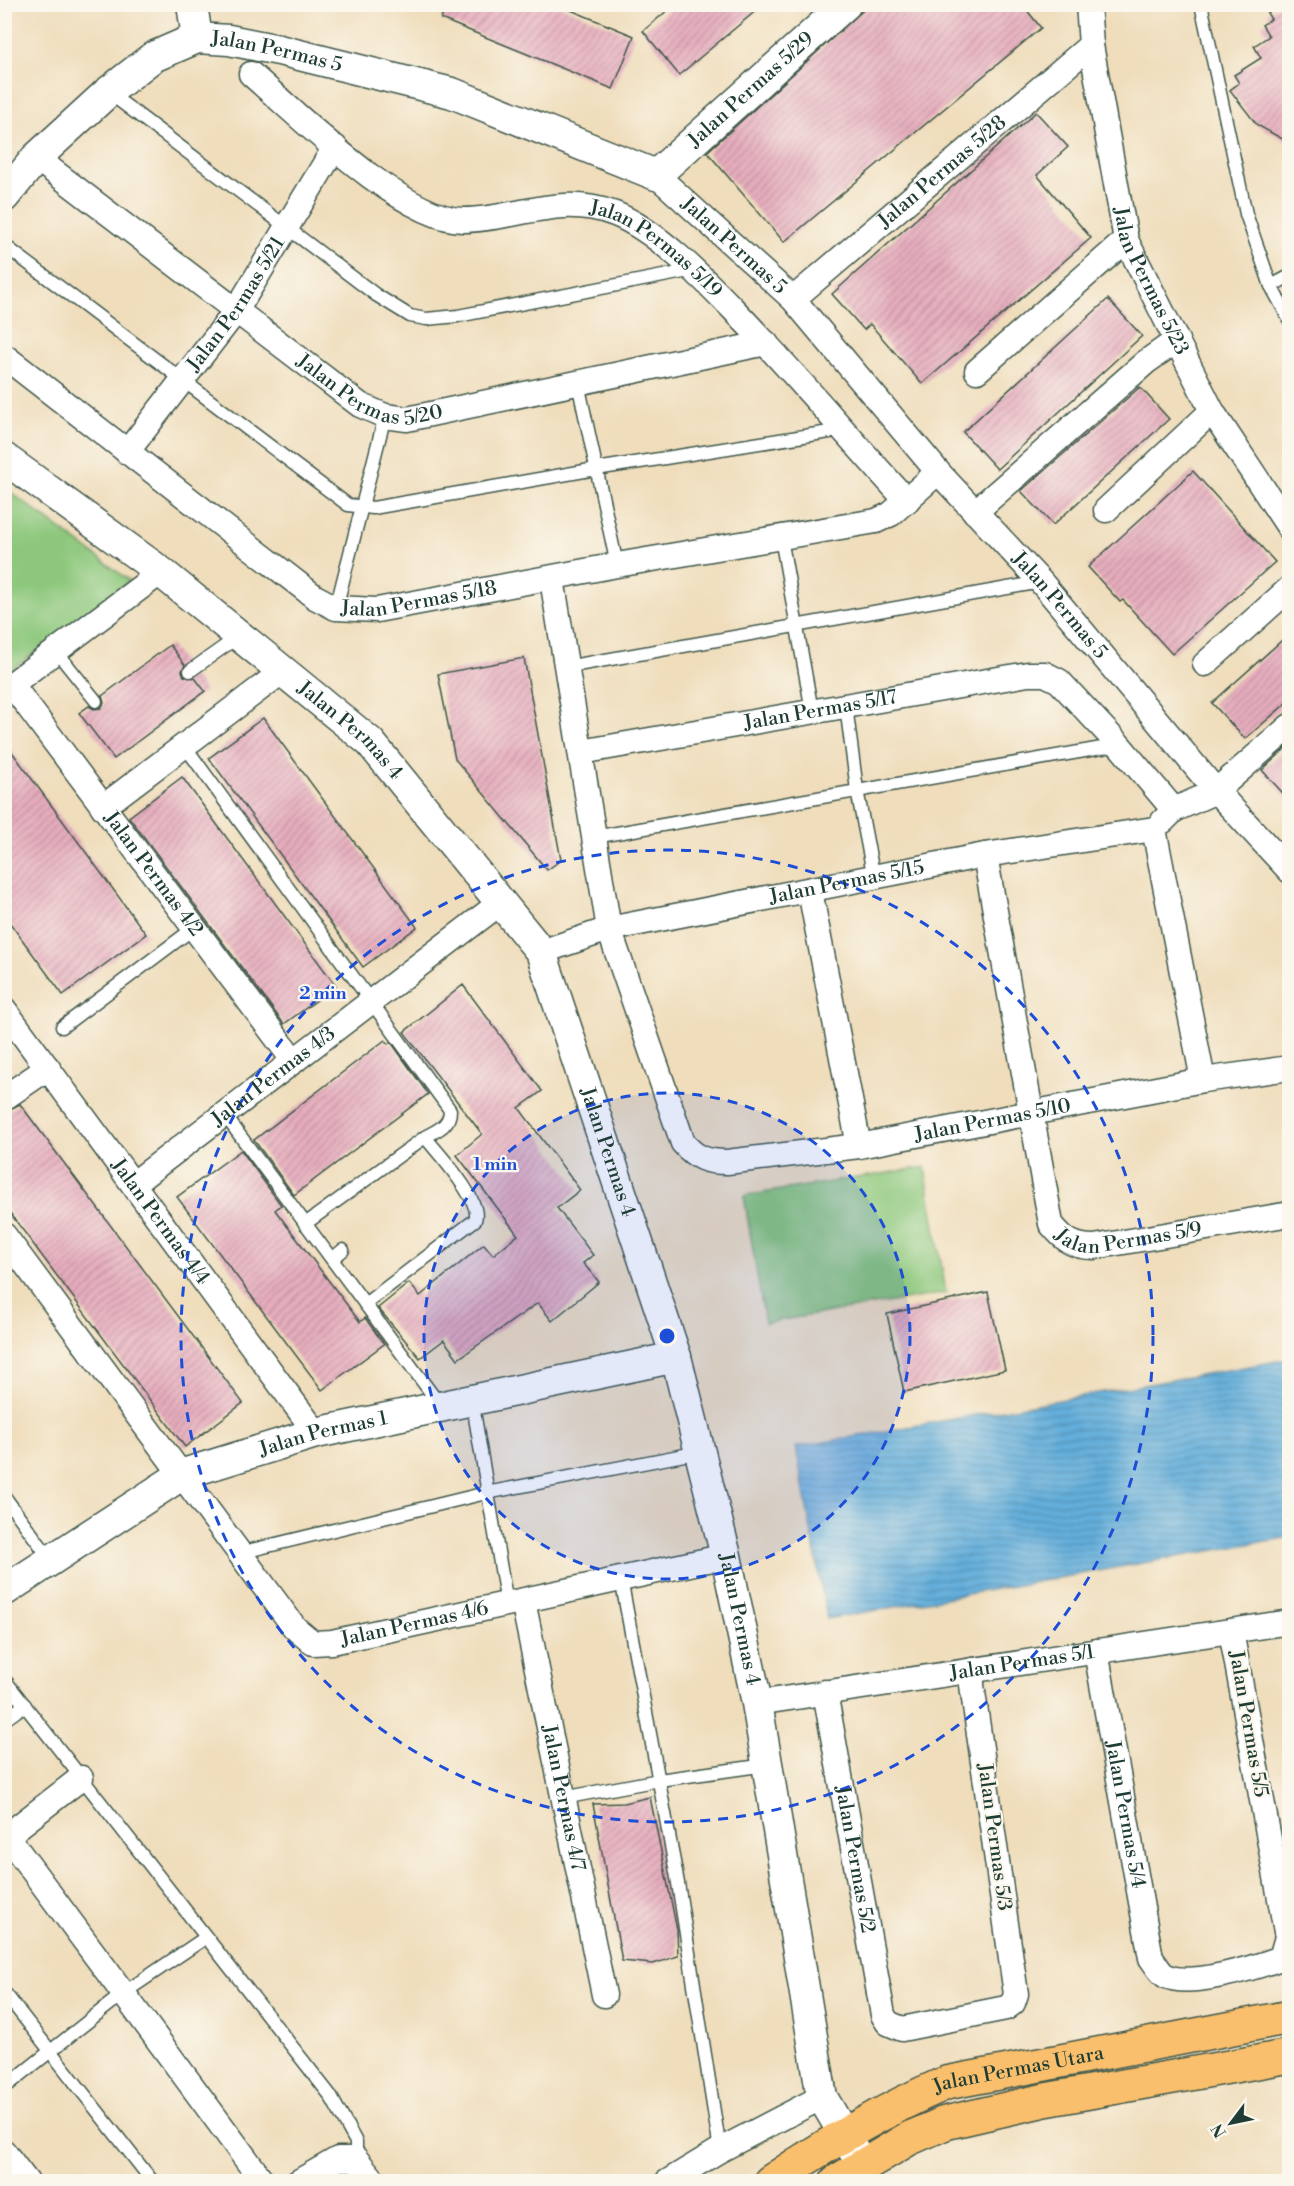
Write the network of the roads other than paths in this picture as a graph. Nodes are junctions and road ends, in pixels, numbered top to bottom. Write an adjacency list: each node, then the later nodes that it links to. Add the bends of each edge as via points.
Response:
1 (192, 4): 5 (street)
2 (846, 4): 11 (street, Jalan Permas 5/29)
3 (1088, 4): 6 (street, Jalan Permas 5/23)
4 (1201, 4): 18 (lane, via 1246,214)
5 (198, 38): 8 (street, Jalan Permas 5, via 153,57); 11 (street, Jalan Permas 5, via 279,50 452,93)
6 (1091, 45): 14 (street, Jalan Permas 5/23); 19 (street, Jalan Permas 5/28)
7 (251, 74): 9 (street, Jalan Permas 5/19)
8 (108, 92): 10 (street, Jalan Permas 5); 13 (lane)
9 (335, 147): 13 (street, Jalan Permas 5/21); 16 (street, Jalan Permas 5/19, via 406,202 446,219 466,220 576,204 616,214)
10 (36, 158): 12 (street, Jalan Permas 5); 20 (street, Jalan Permas 5/20)
11 (656, 175): 19 (street, Jalan Permas 5)
12 (4, 196)
13 (287, 229): 16 (lane, via 376,295 410,316 426,319); 20 (street, Jalan Permas 5/21)
14 (1126, 240): 22 (street, Jalan Permas 5/23); 25 (street)
15 (4, 245): 26 (lane)
16 (695, 270): 23 (street, Jalan Permas 5/19)
17 (1290, 276): 18 (lane)
18 (1271, 286): 21 (lane)
19 (793, 299): 34 (street, Jalan Permas 5)
20 (236, 311): 26 (street, Jalan Permas 5/21); 29 (street, Jalan Permas 5/20, via 360,405)
21 (1290, 321)
22 (1177, 340): 28 (street, Jalan Permas 5/23); 38 (street, via 1146,362)
23 (766, 343): 27 (street, Jalan Permas 5/20); 30 (street, Jalan Permas 5/19)
24 (4, 356): 31 (street, Jalan Permas 5/18)
25 (977, 371)
26 (182, 379): 31 (street, Jalan Permas 5/21); 36 (lane, via 348,505)
27 (578, 383): 29 (street, Jalan Permas 5/20, via 407,419); 33 (lane)
28 (1212, 411): 37 (street); 39 (street, Jalan Permas 5/23)
29 (385, 416): 36 (lane)
30 (842, 430): 33 (lane); 35 (street, Jalan Permas 5/19)
31 (127, 452): 46 (street, Jalan Permas 5/18, via 315,597)
32 (4, 458): 42 (street, Jalan Permas 4)
33 (596, 469): 36 (lane); 41 (lane)
34 (938, 472): 35 (street); 38 (street, Jalan Permas 5)
35 (907, 501): 40 (street, Jalan Permas 5/18, via 876,521)
36 (361, 507): 46 (lane)
37 (1106, 510)
38 (975, 512): 44 (street, Jalan Permas 5)
39 (1290, 529)
40 (781, 538): 41 (street, Jalan Permas 5/18); 47 (lane)
41 (617, 565): 43 (street, Jalan Permas 5/18)
42 (161, 572): 48 (street, Jalan Permas 4); 49 (street)
43 (552, 579): 46 (street, Jalan Permas 5/18, via 377,610); 51 (street)
44 (1041, 582): 47 (lane); 63 (street, Jalan Permas 5)
45 (1290, 588): 50 (street)
46 (336, 608)
47 (795, 625): 51 (lane); 57 (lane)
48 (240, 635): 52 (lane); 53 (street, Jalan Permas 4)
49 (56, 651): 54 (street); 55 (lane)
50 (1205, 664)
51 (566, 667): 61 (street)
52 (190, 671)
53 (283, 671): 59 (street); 72 (street, Jalan Permas 4, via 370,742)
54 (8, 687): 64 (street, Jalan Permas 4/2)
55 (96, 701)
56 (846, 706): 57 (street, Jalan Permas 5/17); 60 (street, Jalan Permas 5/17, via 1045,674 1059,681); 62 (lane)
57 (812, 711): 61 (street, Jalan Permas 5/17)
58 (1290, 726): 63 (street)
59 (184, 745): 64 (street); 76 (lane)
60 (1119, 745): 62 (lane); 65 (street)
61 (581, 752): 67 (street)
62 (857, 790): 67 (lane); 70 (lane)
63 (1216, 791): 65 (street); 69 (street, Jalan Permas 5)
64 (104, 807): 73 (street, Jalan Permas 4/2)
65 (1174, 810): 66 (street)
66 (1155, 829): 68 (street, Jalan Permas 5/15); 82 (street)
67 (594, 837): 74 (street)
68 (985, 855): 70 (street, Jalan Permas 5/15); 84 (street)
69 (1290, 871)
70 (874, 878): 71 (street, Jalan Permas 5/15)
71 (810, 891): 74 (street, Jalan Permas 5/15); 87 (street)
72 (500, 903): 75 (street, Jalan Permas 4); 76 (street, Jalan Permas 4/3)
73 (194, 928): 78 (lane); 79 (street, Jalan Permas 4/2)
74 (609, 929): 75 (street, Jalan Permas 5/15); 87 (street, Jalan Permas 5/10, via 683,1143 695,1156 709,1162 727,1162)
75 (541, 952): 95 (street, Jalan Permas 4)
76 (372, 1001): 79 (street, Jalan Permas 4/3); 86 (lane, via 450,1110 445,1125)
77 (4, 1009): 80 (street, Jalan Permas 4/4)
78 (62, 1027)
79 (294, 1061): 85 (street, Jalan Permas 4/3)
80 (48, 1068): 83 (street); 88 (street, Jalan Permas 4/4)
81 (1290, 1068): 82 (street, Jalan Permas 5/10)
82 (1203, 1080): 84 (street, Jalan Permas 5/10)
83 (4, 1098)
84 (1030, 1113): 87 (street, Jalan Permas 5/10); 89 (street, Jalan Permas 5/9, via 1051,1224 1064,1240 1077,1247)
85 (224, 1114): 88 (street, Jalan Permas 4/3); 90 (lane)
86 (425, 1137): 90 (lane); 94 (lane, via 474,1201 477,1216)
87 (859, 1146)
88 (133, 1184): 98 (street, Jalan Permas 4/4)
89 (1290, 1214)
90 (306, 1224): 93 (lane)
91 (4, 1235): 100 (street, Jalan Permas 4/6)
92 (344, 1250): 93 (lane)
93 (332, 1259): 94 (lane)
94 (365, 1304): 97 (lane)
95 (676, 1357): 96 (street, Jalan Permas 1); 99 (street, Jalan Permas 4)
96 (471, 1399): 97 (street, Jalan Permas 1); 101 (lane)
97 (440, 1405): 98 (street, Jalan Permas 1)
98 (316, 1433): 100 (street, Jalan Permas 1)
99 (700, 1452): 101 (lane); 104 (street, Jalan Permas 4)
100 (183, 1474): 103 (street, Jalan Permas 4/6); 105 (street, Jalan Permas 1)
101 (486, 1493): 103 (lane); 108 (lane)
102 (4, 1496): 105 (lane)
103 (239, 1553): 108 (street, Jalan Permas 4/6, via 295,1628 313,1643)
104 (726, 1556): 106 (street, Jalan Permas 4/6); 115 (street, Jalan Permas 4)
105 (51, 1560): 107 (street, Jalan Permas 1)
106 (621, 1579): 108 (street, Jalan Permas 4/6); 120 (lane)
107 (4, 1591)
108 (515, 1603): 121 (street, Jalan Permas 4/7)
109 (1290, 1622): 110 (street, Jalan Permas 5/1)
110 (1231, 1631): 111 (street, Jalan Permas 5/1); 124 (street, Jalan Permas 5/5, via 1287,1937 1281,1958 1260,1966 1183,1981)
111 (1096, 1651): 112 (street, Jalan Permas 5/1); 124 (street, Jalan Permas 5/4, via 1151,1958)
112 (972, 1670): 114 (street, Jalan Permas 5/1); 129 (street, Jalan Permas 5/3, via 1016,1994 1006,2008 902,2029)
113 (4, 1679): 116 (lane)
114 (825, 1692): 115 (street, Jalan Permas 5/1); 129 (street, Jalan Permas 5/2, via 883,2014)
115 (757, 1703): 118 (street, Jalan Permas 4)
116 (25, 1705): 117 (lane); 119 (lane)
117 (4, 1720)
118 (768, 1765): 120 (lane); 132 (street, Jalan Permas 4)
119 (81, 1778): 122 (street); 123 (lane)
120 (659, 1780): 121 (lane); 136 (lane)
121 (563, 1798): 127 (street, Jalan Permas 4/7)
122 (6, 1837): 126 (street)
123 (205, 1938): 126 (lane); 138 (lane, via 330,2095 356,2142)
124 (1164, 1975)
125 (4, 1992): 130 (lane)
126 (124, 1992): 130 (lane); 142 (street)
127 (604, 1995)
128 (1290, 2017): 134 (main road, Jalan Permas Utara, via 982,2074 946,2083)
129 (888, 2024)
130 (50, 2051): 133 (lane); 141 (lane)
131 (1290, 2056): 139 (main road, Jalan Permas Utara, via 945,2123)
132 (821, 2084): 134 (street, via 862,2113); 135 (street, Jalan Permas 4); 136 (street)
133 (4, 2088)
134 (877, 2116): 135 (main road, Jalan Permas Utara)
135 (843, 2134): 139 (street, Jalan Permas 4); 146 (main road, Jalan Permas Utara)
136 (720, 2150): 145 (street)
137 (4, 2152): 140 (street)
138 (356, 2159): 143 (street, via 338,2159); 144 (street)
139 (849, 2173)
140 (27, 2181)
141 (153, 2181)
142 (262, 2181)
143 (297, 2181)
144 (375, 2181)
145 (667, 2181)
146 (771, 2181)

